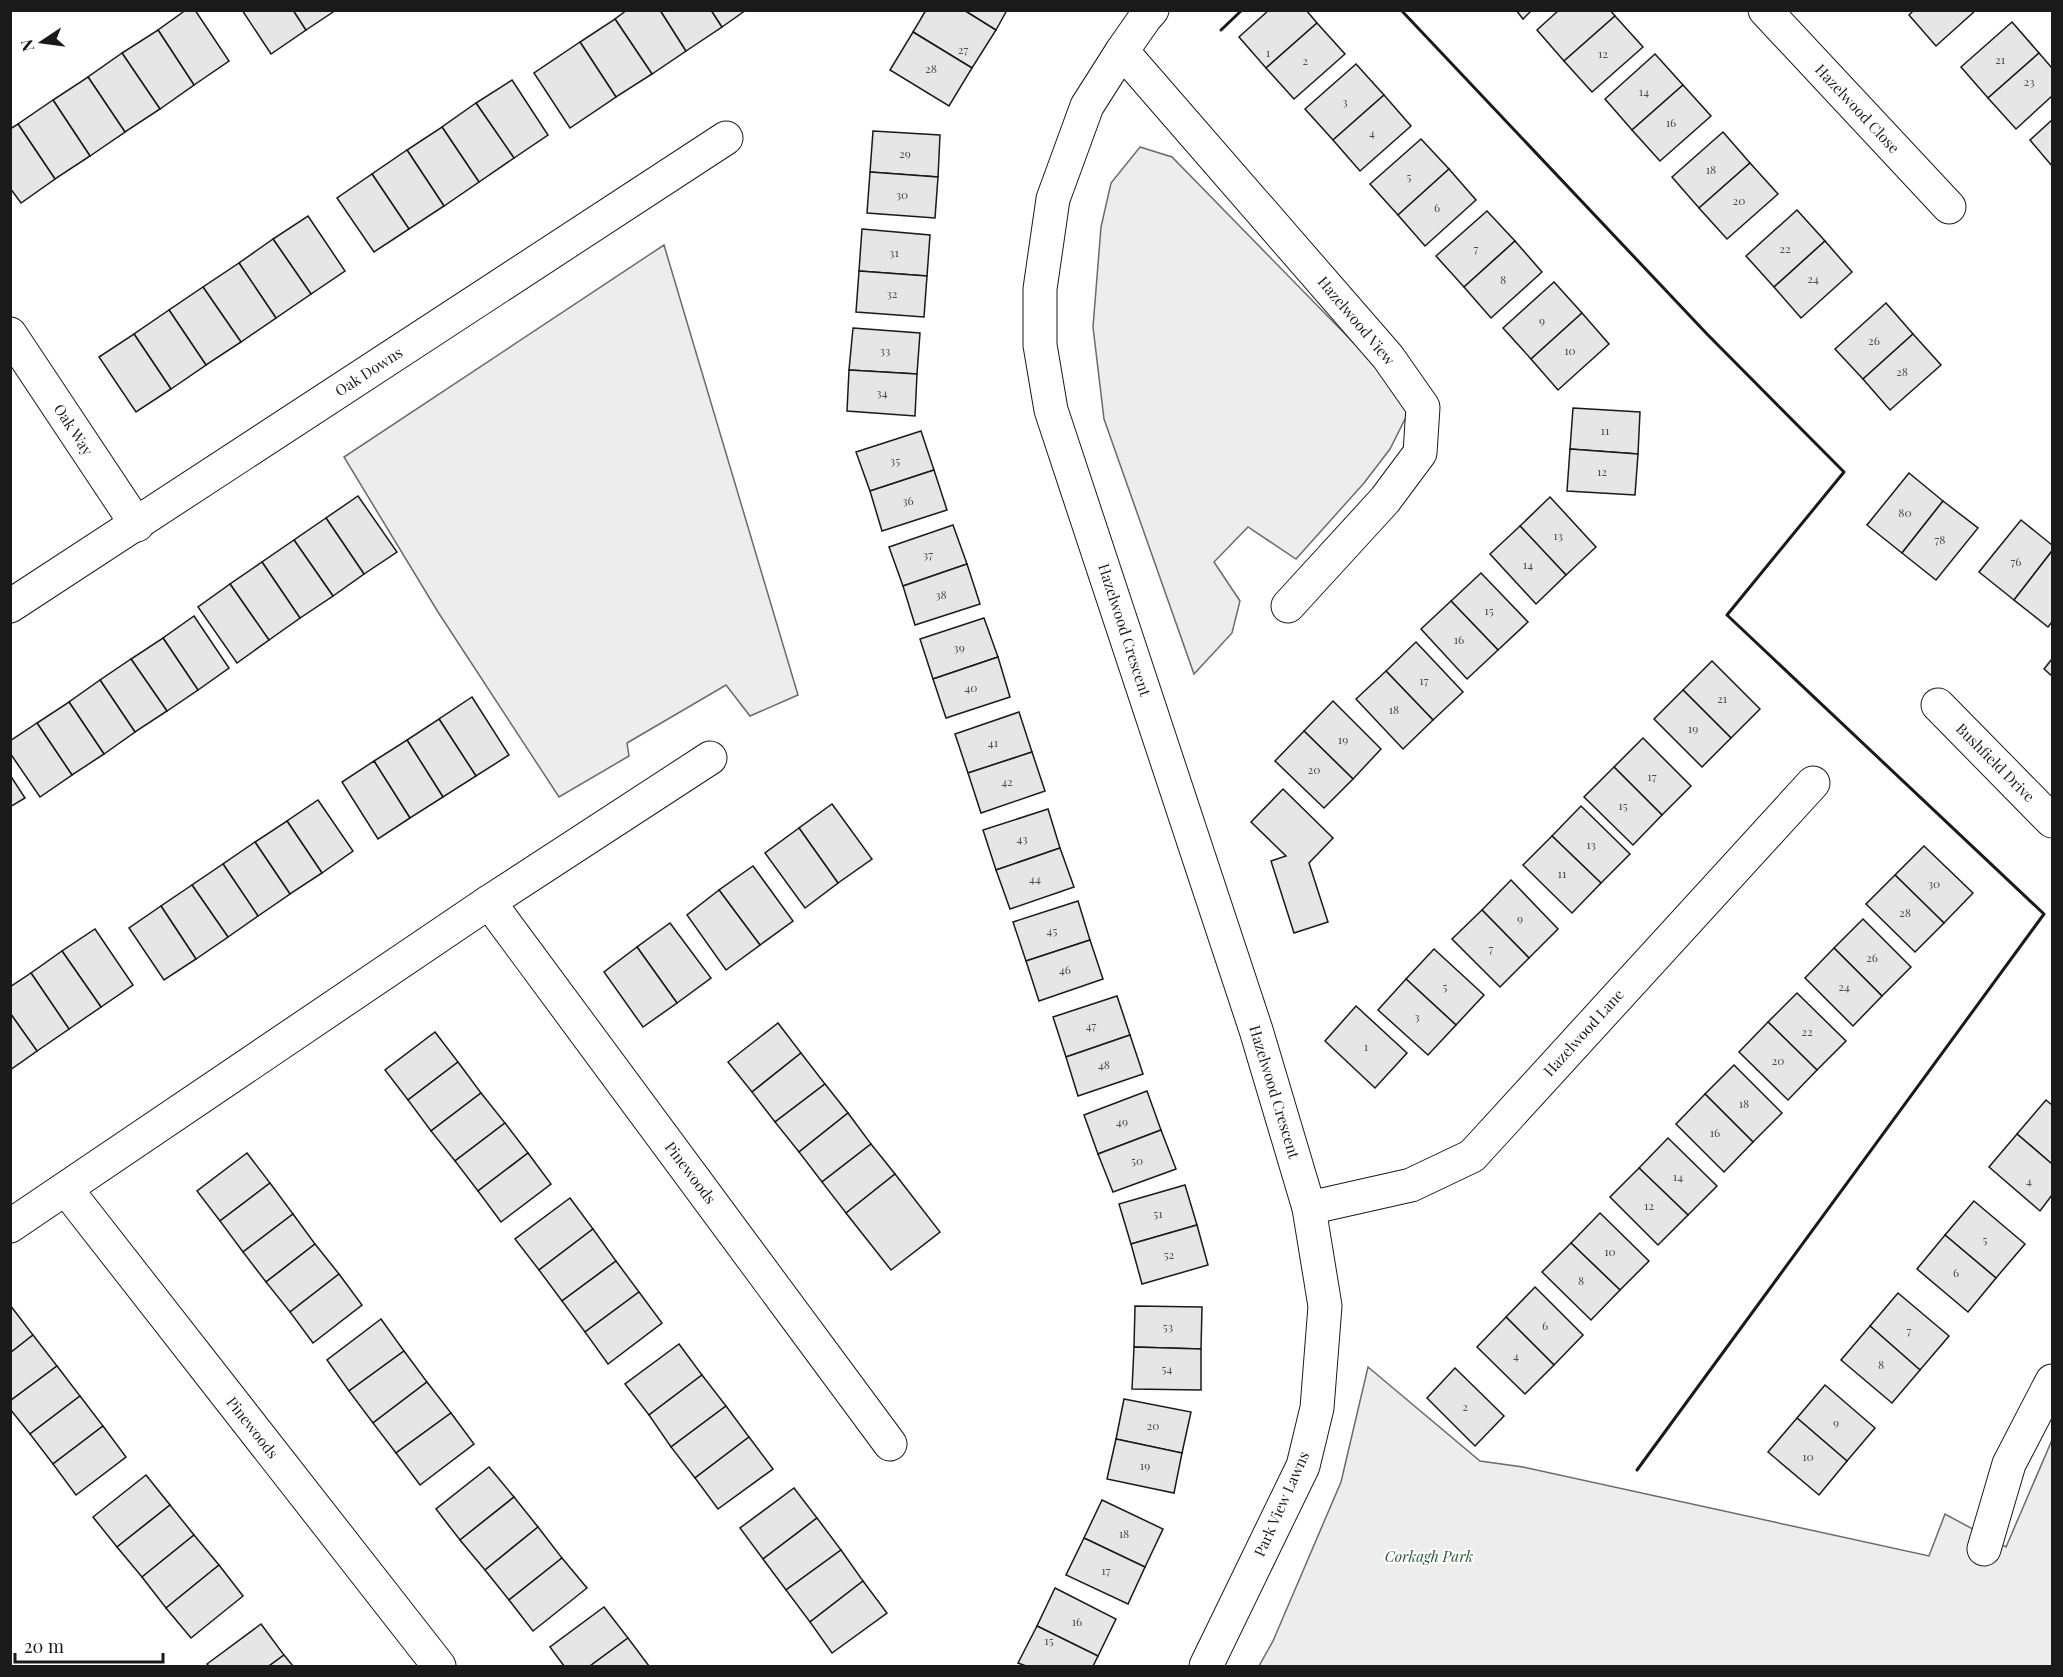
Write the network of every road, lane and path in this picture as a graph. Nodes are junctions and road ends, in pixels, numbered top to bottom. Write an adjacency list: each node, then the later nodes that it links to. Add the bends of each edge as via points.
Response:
1 (1152, 10): 3 (street, Hazelwood Crescent)
2 (1765, 10): 5 (street, Hazelwood Close)
3 (1122, 51): 9 (street, Hazelwood View, via 1388,357 1423,407 1420,453 1385,500); 16 (street, Hazelwood Crescent, via 1086,106 1053,199 1040,289 1040,345 1051,410 1256,1030)
4 (726, 138): 7 (street, Oak Downs)
5 (1949, 207)
6 (10, 334): 7 (street, Oak Way)
7 (137, 525): 8 (street, Oak Downs)
8 (10, 606)
9 (1288, 606)
10 (1938, 705): 13 (street, Bushfield Drive)
11 (710, 758): 14 (street)
12 (1813, 783): 16 (street, Hazelwood Lane, via 1472,1156 1411,1185)
13 (2052, 821)
14 (489, 902): 15 (street); 20 (street, Pinewoods)
15 (66, 1189): 17 (street); 22 (street, Pinewoods)
16 (1310, 1208): 18 (street, Hazelwood Crescent)
17 (10, 1226)
18 (1317, 1260): 23 (street, Park View Lawns, via 1324,1306 1318,1397 1303,1466)
19 (2052, 1380): 21 (street, via 2009,1464)
20 (890, 1444)
21 (1983, 1549)
22 (439, 1666)
23 (1206, 1666)

